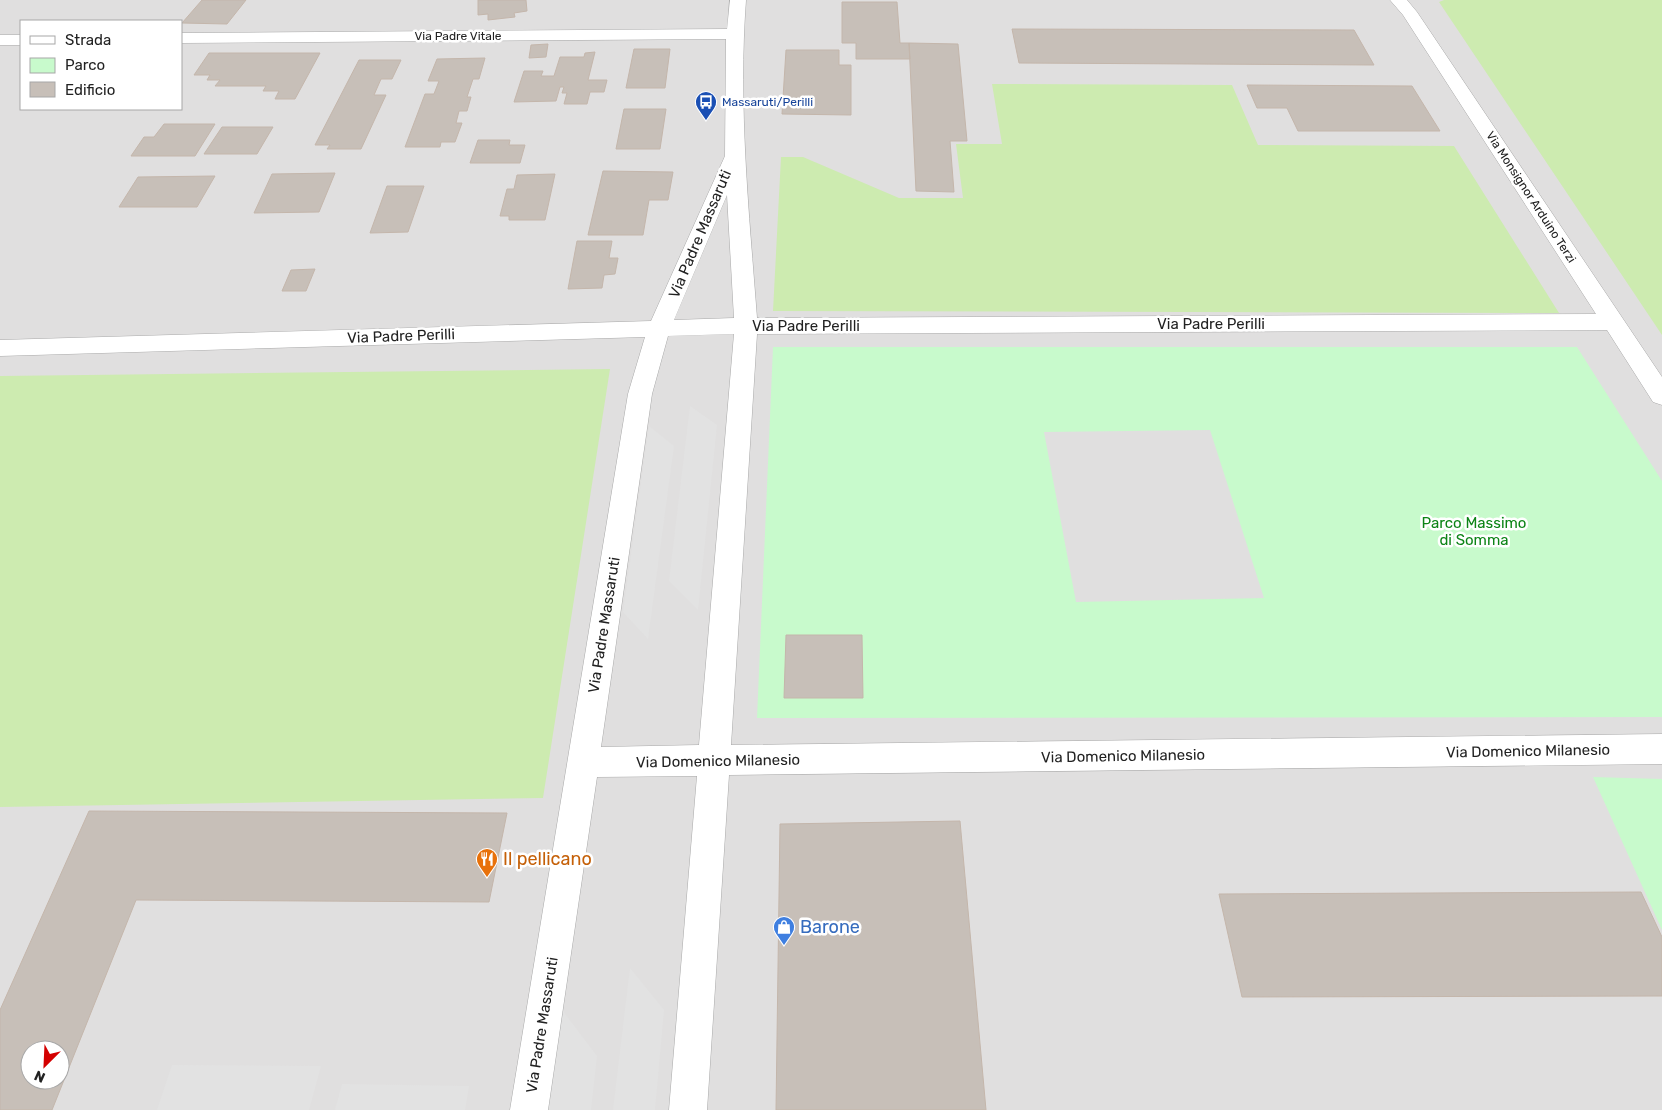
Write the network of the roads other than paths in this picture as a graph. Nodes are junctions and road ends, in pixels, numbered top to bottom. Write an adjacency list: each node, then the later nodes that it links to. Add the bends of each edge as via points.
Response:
1 (738, 0): 3 (street, Via Padre Massaruti)
2 (1398, 0): 8 (street, Via Monsignor Arduino Terzi)
3 (735, 34): 4 (street, Via Padre Vitale); 7 (street, Via Padre Massaruti)
4 (182, 38)
5 (0, 40): 6 (street)
6 (20, 40)
7 (735, 155): 9 (street, Via Padre Massaruti); 10 (street, Via Padre Massaruti)
8 (1613, 322): 9 (street, Via Padre Perilli); 12 (street, Via Monsignor Arduino Terzi)
9 (746, 326): 10 (street, Via Padre Perilli); 14 (street, Via Padre Massaruti)
10 (660, 328): 11 (street, Via Padre Perilli); 15 (street, Via Padre Massaruti, via 636,413)
11 (0, 348)
12 (1662, 396)
13 (1662, 749): 14 (street, Via Domenico Milanesio)
14 (715, 761): 15 (street, Via Domenico Milanesio); 17 (street, Via Padre Massaruti)
15 (584, 762): 16 (street, Via Padre Massaruti)
16 (529, 1110)
17 (688, 1110)

